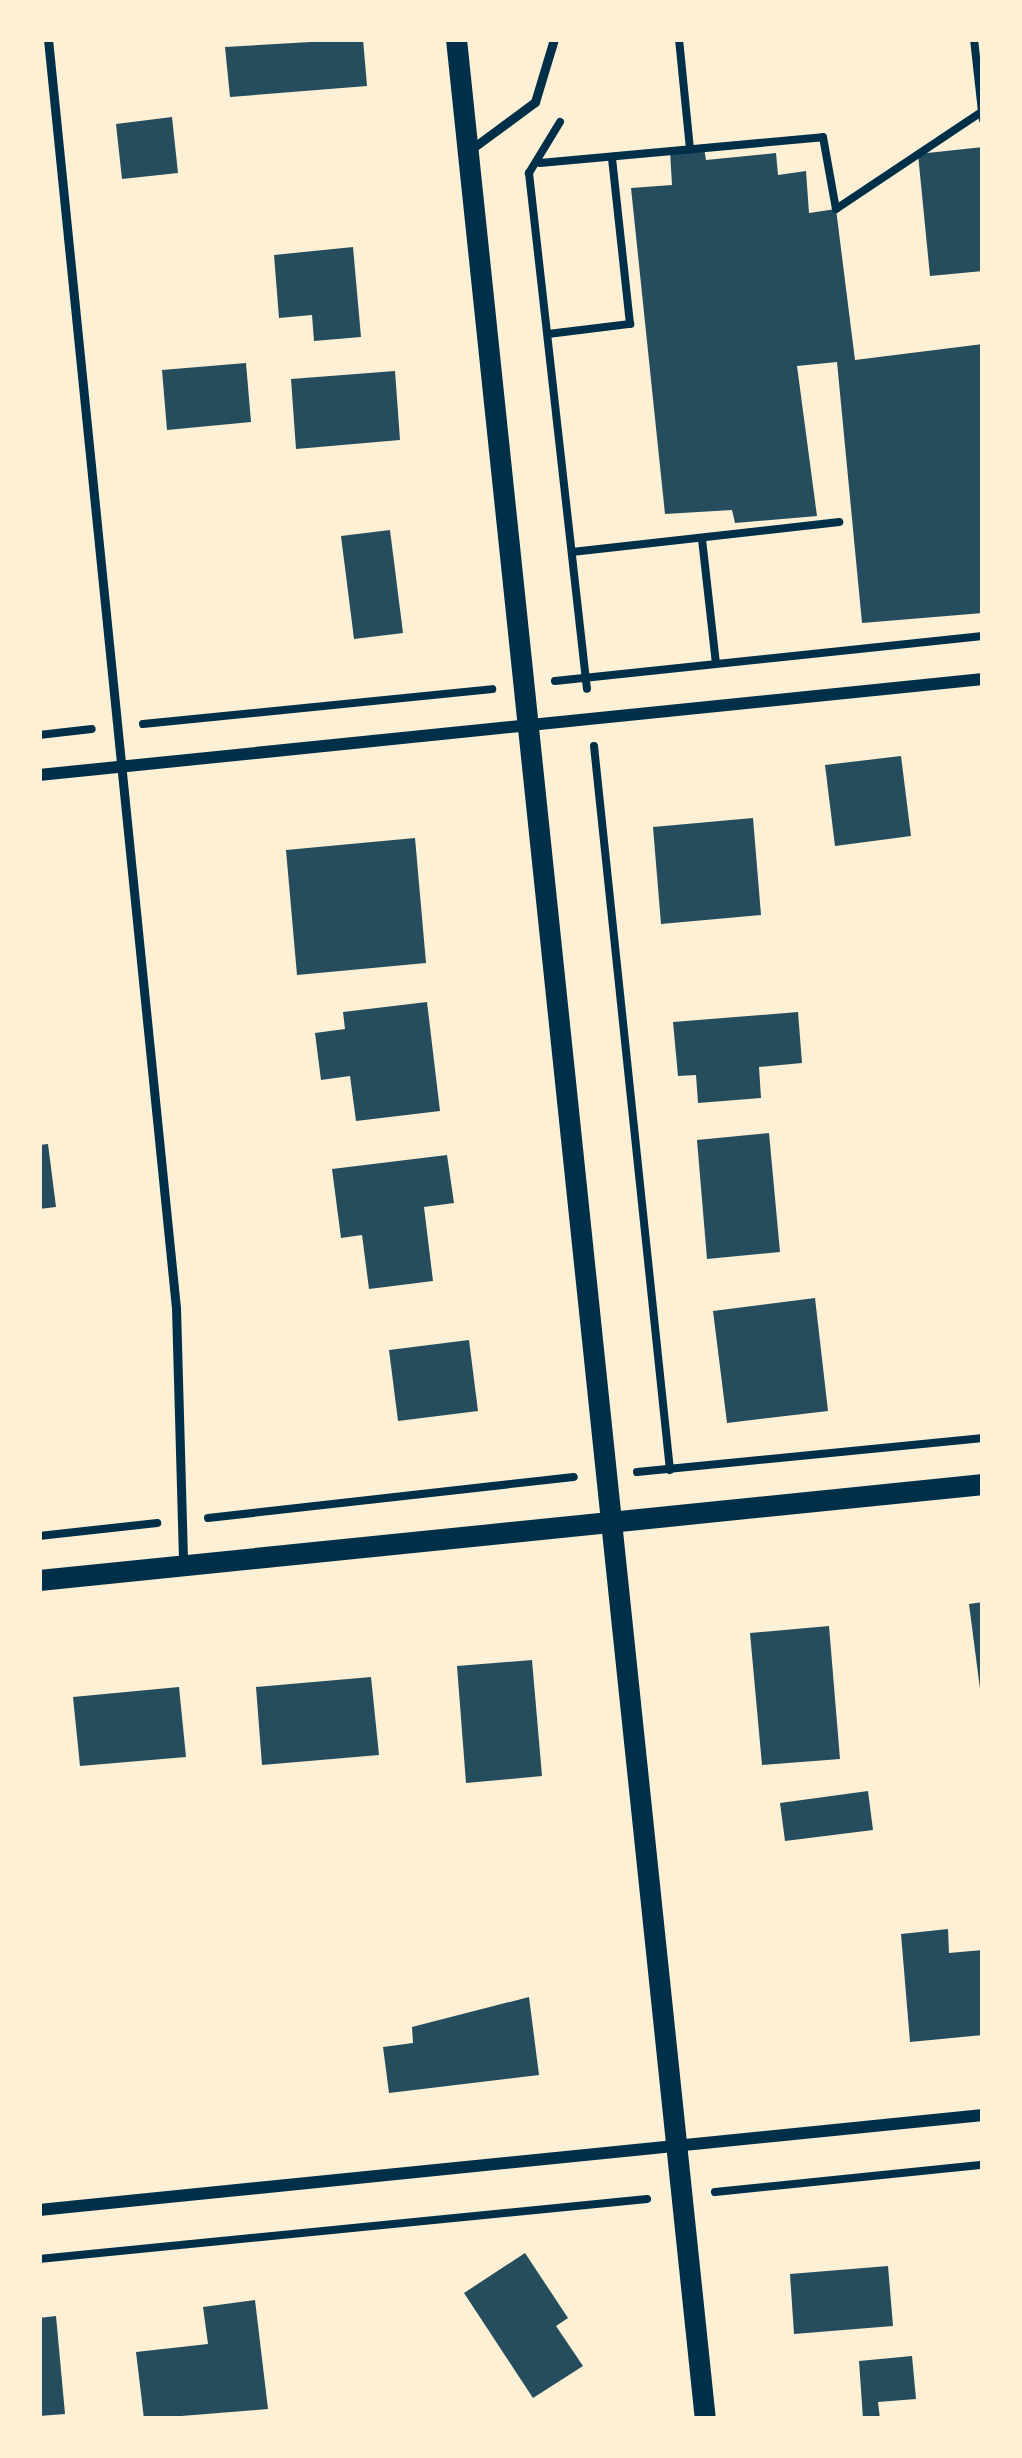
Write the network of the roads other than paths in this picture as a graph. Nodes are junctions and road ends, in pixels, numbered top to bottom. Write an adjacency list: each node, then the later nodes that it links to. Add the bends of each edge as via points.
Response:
1 (48, 39): 7 (lane)
2 (456, 39): 4 (street)
3 (554, 39): 4 (lane, via 536,102)
4 (466, 153): 6 (street)
5 (983, 679): 6 (street)
6 (530, 724): 7 (street); 10 (street)
7 (128, 766): 8 (street); 11 (lane, via 176,1308)
8 (39, 775)
9 (983, 1484): 10 (street)
10 (611, 1520): 11 (street); 14 (street)
11 (184, 1565): 12 (street)
12 (39, 1580)
13 (983, 2115): 14 (street)
14 (677, 2146): 15 (street); 16 (street)
15 (39, 2210)
16 (705, 2419)

